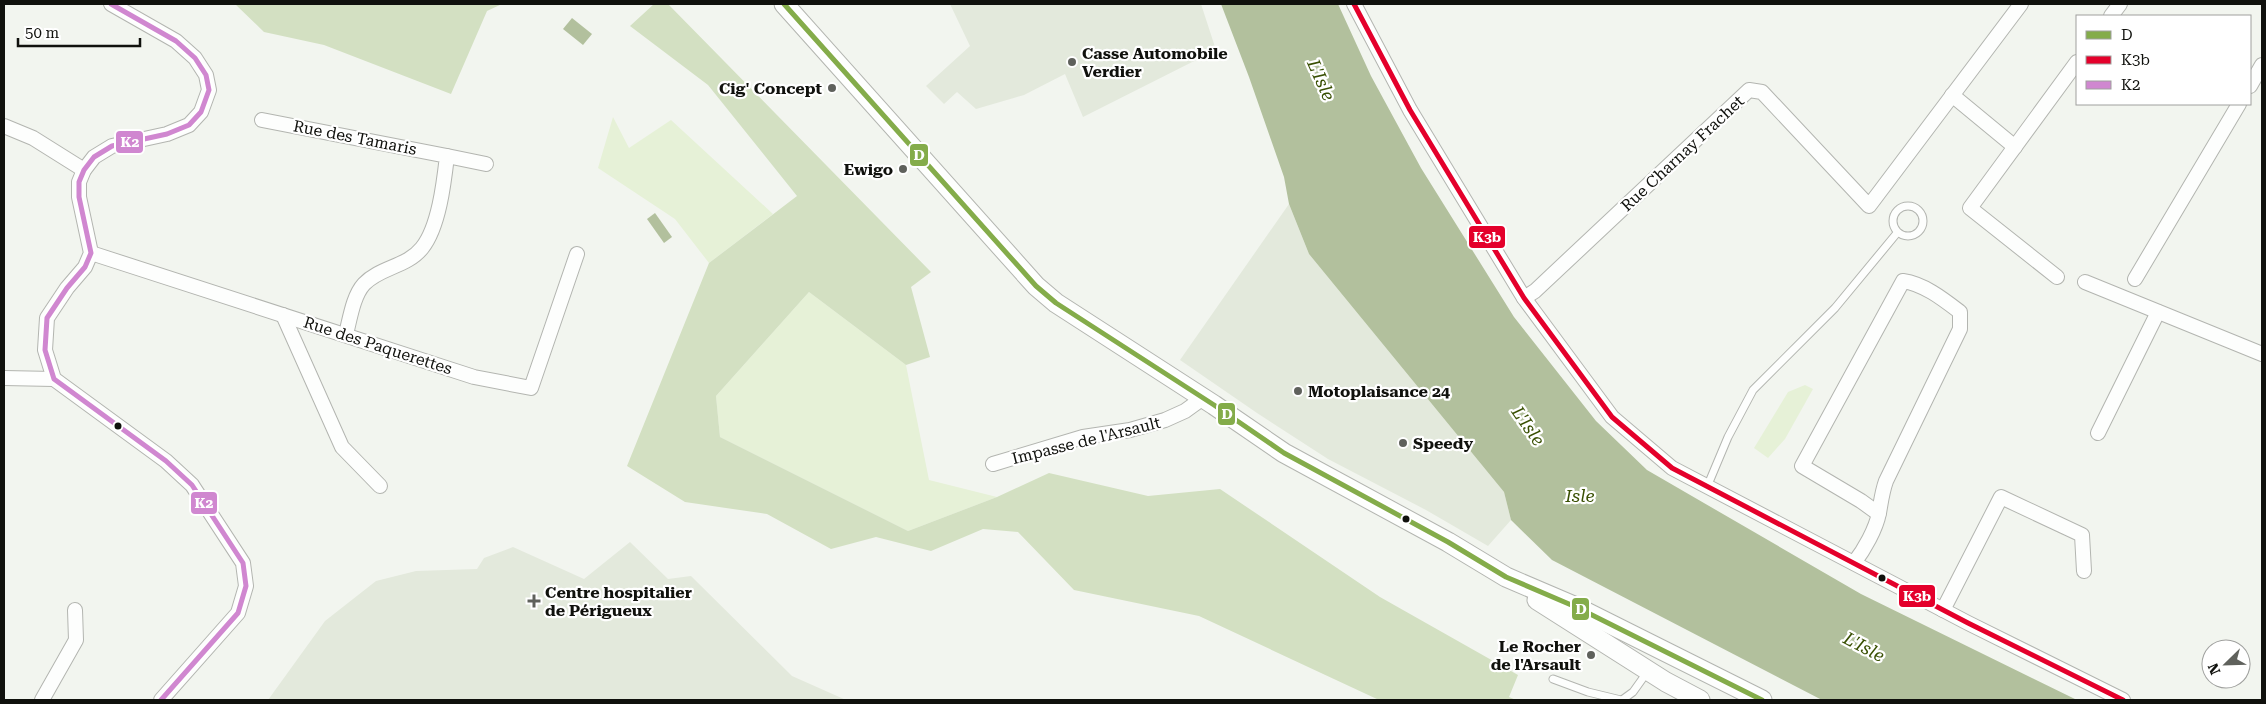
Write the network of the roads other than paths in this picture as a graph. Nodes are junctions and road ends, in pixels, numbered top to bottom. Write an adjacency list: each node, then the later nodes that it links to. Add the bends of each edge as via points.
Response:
1 (111, 4): 17 (street, via 176,41 201,66 209,90 201,112 189,125 167,134 112,146 94,157)
2 (784, 4): 31 (main road, via 1036,286 1076,317)
3 (1354, 4): 24 (street, via 1410,110)
4 (2021, 4): 10 (street, Rue Charnay Frachet)
5 (2120, 4): 6 (street)
6 (2112, 15)
7 (2076, 63): 14 (street)
8 (2262, 65): 9 (street)
9 (2251, 84)
10 (1952, 95): 14 (street); 24 (street, Rue Charnay Frachet, via 1869,206 1762,92 1749,90)
11 (2238, 105): 22 (street)
12 (262, 120): 15 (street, Rue des Tamaris)
13 (4, 126): 17 (street, via 57,151)
14 (2015, 147): 21 (street, via 1970,208)
15 (447, 156): 16 (street, Rue des Tamaris); 27 (street, via 432,232 409,260 363,284)
16 (486, 164)
17 (84, 170): 19 (street, via 79,182 79,197)
18 (1898, 233): 18 (lane, via 1893,224 1894,214 1902,208 1916,208 1922,216 1920,231 1912,236); 35 (lane, via 1835,308 1753,390)
19 (91, 253): 26 (street, Rue des Paquerettes); 30 (street, via 86,268 67,288 47,318 45,350)
20 (577, 254): 27 (street, Rue des Paquerettes, via 531,388 474,377)
21 (2057, 277)
22 (2135, 279)
23 (2085, 282): 25 (street)
24 (1524, 298): 35 (street, via 1612,417 1672,468)
25 (2158, 312): 28 (street); 32 (street)
26 (284, 314): 27 (street, Rue des Paquerettes); 34 (street, via 342,447)
27 (346, 334)
28 (2262, 354)
29 (4, 378): 30 (street)
30 (54, 379): 49 (street, via 166,461 192,485 243,563 246,586 238,613)
31 (1203, 398): 33 (street, Impasse de l'Arsault, via 1165,420 1130,430 1083,437); 39 (main road, via 1284,453)
32 (2098, 433)
33 (993, 464)
34 (380, 486)
35 (1707, 487): 37 (street)
36 (1879, 514): 36 (street, via 1886,481 1960,329 1960,312 1914,283 1903,281 1802,466); 37 (street)
37 (1854, 563): 41 (street)
38 (2084, 571): 41 (street, via 2082,535 2001,497)
39 (1506, 577): 42 (main road, via 1576,607); 44 (main road)
40 (75, 610): 48 (street, via 76,640)
41 (1943, 610): 52 (street)
42 (1659, 649): 43 (main road); 46 (main road, via 1654,663)
43 (1687, 662): 47 (main road, via 1682,674); 51 (main road)
44 (1648, 670): 46 (main road); 50 (lane, via 1632,692)
45 (1553, 679): 50 (lane)
46 (1666, 682): 47 (main road)
47 (1694, 697)
48 (42, 700)
49 (161, 700)
50 (1621, 700)
51 (1762, 700)
52 (2122, 700)

